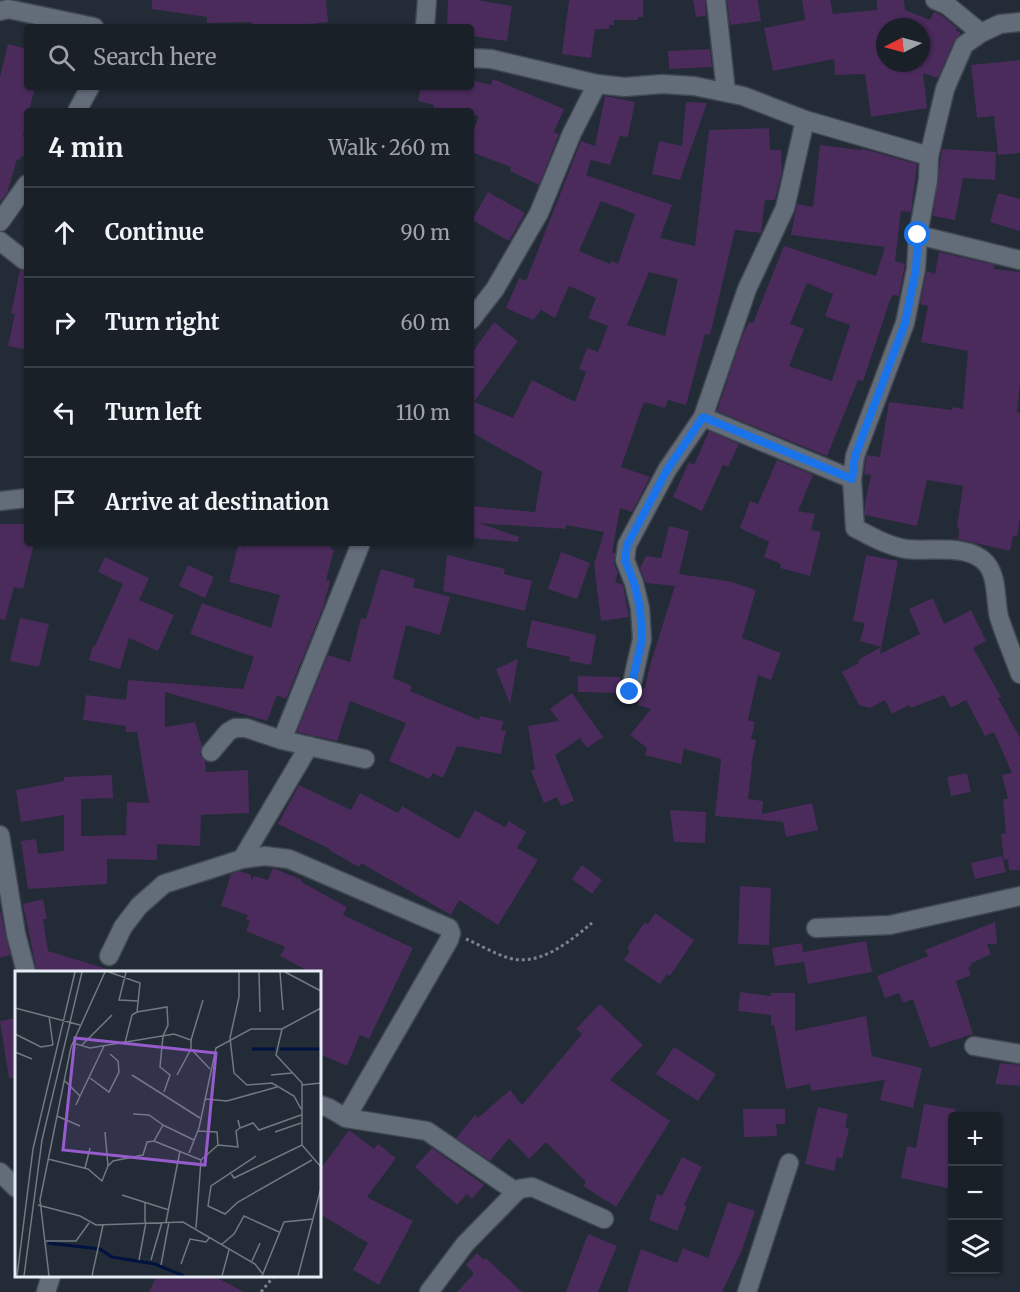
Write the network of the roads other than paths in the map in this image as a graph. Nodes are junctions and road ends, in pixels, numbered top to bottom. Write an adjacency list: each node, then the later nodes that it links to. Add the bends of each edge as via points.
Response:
1 (427, 0): 7 (street)
2 (716, 0): 12 (street)
3 (935, 0): 8 (street, via 947,4)
4 (0, 11): 6 (street, via 8,9)
5 (1020, 22): 8 (street, via 1000,24)
6 (79, 24)
7 (425, 24)
8 (981, 33): 15 (street, via 964,45 945,89)
9 (474, 58): 10 (street)
10 (597, 84): 12 (street, via 662,84); 22 (street, via 539,213 495,289)
11 (88, 90): 13 (street)
12 (726, 92): 14 (street)
13 (79, 108)
14 (806, 120): 15 (street); 23 (street, via 785,208 747,289)
15 (929, 156): 18 (street)
16 (24, 188): 17 (street)
17 (0, 222)
18 (918, 235): 21 (street); 24 (street, via 905,323 855,456)
19 (0, 241): 20 (street)
20 (24, 260)
21 (1020, 260)
22 (474, 316)
23 (703, 417): 24 (street); 29 (street, via 667,470 627,545 625,560 640,608 642,639)
24 (852, 479): 28 (street, via 855,528 904,549 960,551 986,563 999,616)
25 (24, 498): 26 (street)
26 (0, 501)
27 (360, 546): 30 (street)
28 (1020, 674)
29 (630, 692)
30 (282, 740): 31 (street); 32 (street, via 235,728)
31 (309, 747): 33 (street); 35 (street)
32 (211, 752)
33 (365, 759)
34 (0, 835): 39 (street)
35 (242, 859): 38 (street, via 164,884 139,906); 43 (street, via 289,859 449,928 449,940)
36 (1020, 896): 37 (street, via 890,925)
37 (816, 928)
38 (109, 956)
39 (26, 971)
40 (974, 1046): 41 (street)
41 (1020, 1054)
42 (321, 1105): 43 (street)
43 (346, 1118): 47 (street, via 427,1131)
44 (789, 1163): 52 (street)
45 (0, 1172): 46 (street)
46 (15, 1187)
47 (516, 1192): 48 (street, via 532,1187); 51 (street, via 465,1244)
48 (604, 1220)
49 (50, 1277): 50 (street)
50 (46, 1292)
51 (429, 1292)
52 (747, 1292)

